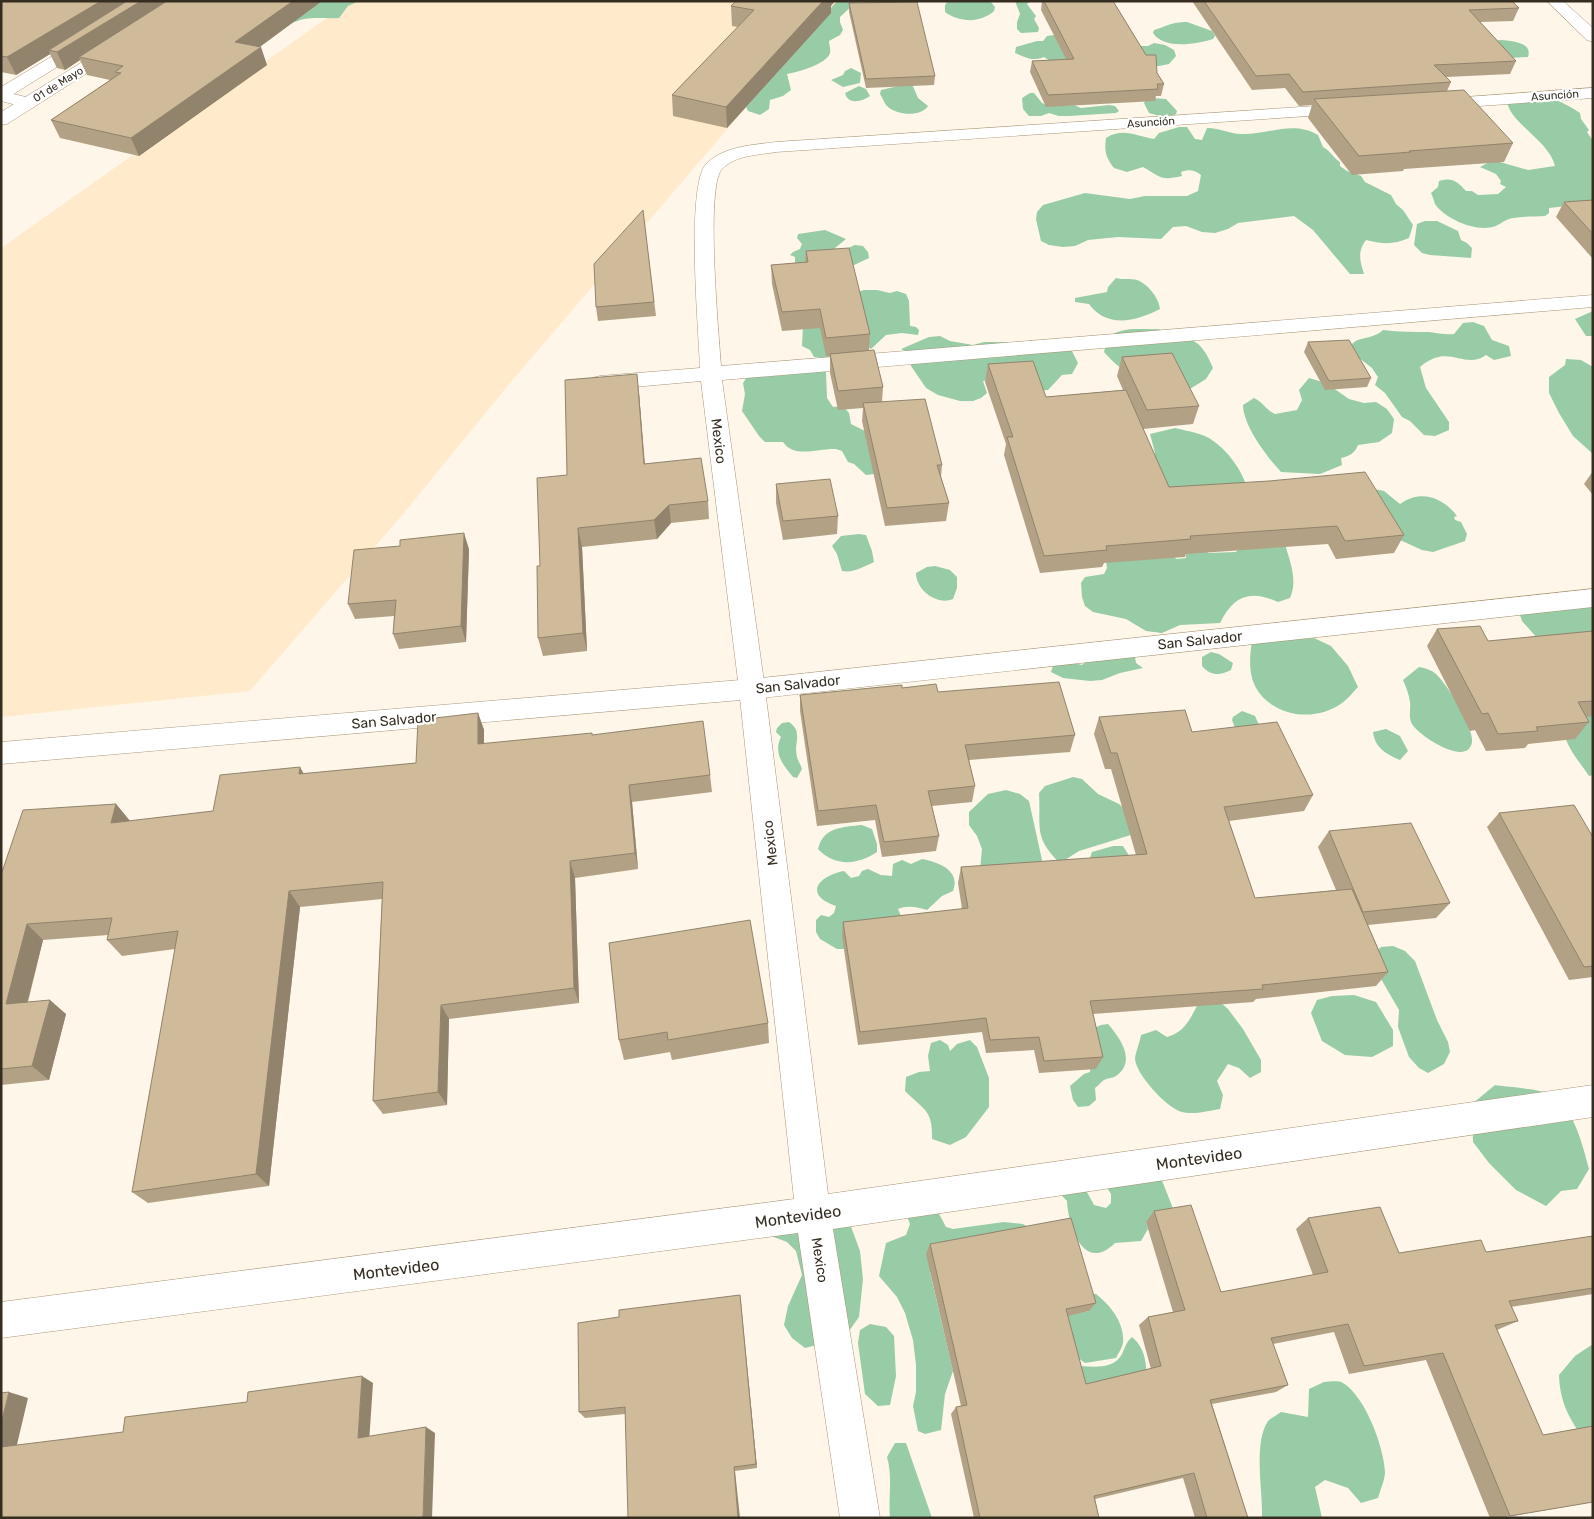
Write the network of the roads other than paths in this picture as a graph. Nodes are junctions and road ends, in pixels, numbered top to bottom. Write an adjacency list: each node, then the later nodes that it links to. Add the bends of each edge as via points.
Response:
1 (1554, 1): 3 (street)
2 (102, 32): 6 (street, 01 de Mayo)
3 (1593, 37)
4 (126, 42): 7 (street, 01 de Mayo)
5 (1593, 93): 8 (street, Asunción)
6 (1, 95): 7 (street)
7 (28, 103): 10 (street, 01 de Mayo)
8 (1426, 104)
9 (1366, 108): 11 (street, Asunción, via 776,147 728,157)
10 (1, 120)
11 (713, 167): 13 (street, Mexico, via 703,228)
12 (1593, 301): 13 (street)
13 (710, 374): 14 (street); 16 (street, Mexico)
14 (584, 384)
15 (1593, 598): 16 (street, San Salvador)
16 (752, 689): 17 (street, San Salvador); 19 (street, Mexico)
17 (1, 754)
18 (1593, 1100): 19 (street, Montevideo)
19 (813, 1214): 20 (street, Montevideo); 21 (street, Mexico)
20 (1, 1320)
21 (860, 1518)

